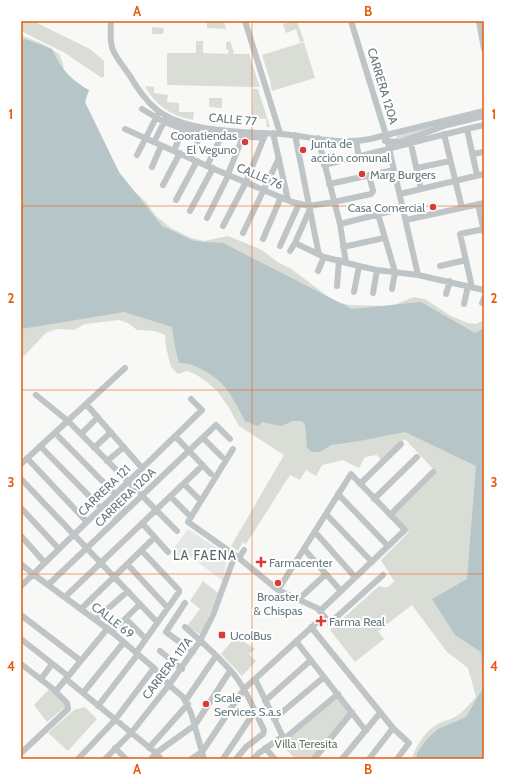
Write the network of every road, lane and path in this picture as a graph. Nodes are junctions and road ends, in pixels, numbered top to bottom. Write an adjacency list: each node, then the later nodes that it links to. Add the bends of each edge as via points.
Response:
1 (111, 21): 8 (street, via 110,41 113,54)
2 (246, 21): 18 (street)
3 (351, 21): 25 (street, CARRERA 120A)
4 (479, 21): 5 (street)
5 (484, 49)
6 (142, 109): 8 (street)
7 (484, 111): 25 (street, CALLE 77)
8 (158, 115): 10 (street); 23 (street)
9 (484, 116): 11 (street, CALLE 77)
10 (166, 119): 14 (street); 17 (street, CALLE 77); 28 (street)
11 (447, 125): 19 (street); 26 (street, CALLE 77)
12 (484, 125): 15 (street)
13 (124, 129): 23 (street, CALLE 76)
14 (183, 129): 16 (street); 32 (street)
15 (467, 129): 19 (street); 34 (street)
16 (202, 132): 17 (street); 37 (street)
17 (223, 132): 20 (street, CALLE 77); 43 (street)
18 (277, 133): 21 (street, CALLE 77); 22 (street, CALLE 77); 38 (street)
19 (446, 133): 26 (street); 40 (street)
20 (244, 134): 22 (street, CALLE 77); 46 (street)
21 (295, 135): 24 (street, CALLE 77); 62 (street)
22 (265, 136): 51 (street)
23 (146, 138): 28 (street, CALLE 76); 35 (street)
24 (318, 138): 27 (street, CALLE 77); 41 (street)
25 (387, 138): 26 (street, CALLE 77, via 400,142); 27 (street, CALLE 77); 31 (street, CARRERA 120A)
26 (418, 139): 29 (street)
27 (356, 141): 36 (street)
28 (154, 142): 30 (street, CALLE 76)
29 (411, 144): 31 (street); 44 (street)
30 (161, 146): 32 (street, CALLE 76); 42 (street)
31 (389, 149): 36 (street); 45 (street, CARRERA 120A)
32 (177, 152): 37 (street, CALLE 76); 53 (street)
33 (484, 152): 34 (street)
34 (472, 154): 49 (street)
35 (137, 155)
36 (359, 157): 41 (street)
37 (190, 158): 39 (street, CALLE 76)
38 (279, 158): 54 (street); 57 (street)
39 (197, 161): 43 (street, CALLE 76); 58 (street)
40 (450, 161): 44 (street); 50 (street)
41 (324, 165): 52 (street)
42 (152, 167)
43 (210, 167): 46 (street, CALLE 76); 65 (street)
44 (417, 168): 55 (street)
45 (394, 170): 48 (street); 56 (street, CARRERA 120A)
46 (228, 174): 51 (street, CALLE 76); 67 (street)
47 (484, 174): 49 (street)
48 (369, 175): 52 (street); 59 (street, CALLE 76, via 373,191 371,194)
49 (477, 175): 50 (street)
50 (456, 180): 55 (street); 64 (street)
51 (246, 182): 54 (street, CALLE 76); 70 (street)
52 (329, 184): 59 (street)
53 (163, 185)
54 (263, 189): 57 (street, CALLE 76); 72 (street)
55 (421, 189): 56 (street)
56 (400, 194): 63 (street, CARRERA 120A)
57 (284, 198): 61 (street, CALLE 76); 73 (street)
58 (176, 200)
59 (334, 202): 62 (street, CALLE 76); 69 (street)
60 (481, 203): 64 (street); 71 (street)
61 (299, 204): 62 (street, CALLE 76); 76 (street)
62 (310, 207): 75 (street); 79 (street)
63 (403, 208): 66 (street); 68 (street, CARRERA 120A)
64 (462, 208): 68 (street)
65 (190, 211)
66 (378, 214): 69 (street); 74 (street)
67 (207, 218)
68 (406, 220): 88 (street, CARRERA 120A)
69 (340, 224): 77 (street)
70 (223, 226)
71 (484, 230): 81 (street, via 460,234)
72 (242, 233)
73 (263, 238)
74 (384, 238): 77 (street); 87 (street)
75 (295, 243): 78 (street); 79 (street)
76 (280, 246)
77 (344, 247): 82 (street)
78 (290, 251)
79 (322, 256): 80 (street); 86 (street)
80 (339, 260): 82 (street); 90 (street)
81 (466, 260): 84 (street); 91 (street)
82 (346, 262): 83 (street)
83 (359, 266): 85 (street); 94 (street)
84 (440, 266)
85 (377, 270): 87 (street); 95 (street)
86 (318, 272)
87 (395, 272): 88 (street); 92 (street)
88 (418, 275): 89 (street)
89 (450, 282): 91 (street); 96 (street)
90 (337, 286)
91 (470, 286): 93 (street); 97 (street)
92 (392, 289)
93 (484, 290)
94 (354, 292)
95 (373, 293)
96 (446, 294)
97 (464, 304)
98 (125, 368): 101 (street)
99 (36, 395): 103 (street)
100 (191, 399): 107 (street, CARRERA 121, via 202,410)
101 (86, 404): 102 (street); 103 (street)
102 (98, 417): 104 (street); 106 (street)
103 (68, 421): 105 (street); 106 (street)
104 (111, 432): 112 (street); 113 (street)
105 (55, 433): 111 (street); 129 (street)
106 (81, 434): 113 (street)
107 (175, 436): 115 (street); 122 (street, CARRERA 121)
108 (203, 438): 109 (street, CARRERA 120A, via 216,425); 115 (street, CARRERA 120A); 116 (street)
109 (230, 439)
110 (401, 444): 128 (street)
111 (40, 446): 118 (street); 136 (street)
112 (124, 447): 119 (street); 122 (street)
113 (94, 448): 119 (street)
114 (233, 448): 134 (street)
115 (189, 451): 121 (street); 131 (street, CARRERA 120A)
116 (222, 457)
117 (417, 457): 133 (street)
118 (27, 458): 120 (street); 141 (street)
119 (108, 461): 126 (street)
120 (21, 464)
121 (203, 465): 124 (street); 127 (street)
122 (142, 468): 126 (street, CARRERA 121)
123 (434, 472): 139 (street)
124 (211, 474)
125 (21, 479): 145 (street)
126 (128, 482): 129 (street, CARRERA 121); 131 (street)
127 (184, 484): 132 (street); 134 (street)
128 (360, 484): 130 (street, via 351,474); 133 (street)
129 (115, 494): 136 (street, CARRERA 121)
130 (338, 494): 138 (street); 148 (street)
131 (142, 496): 137 (street); 150 (street, CARRERA 120A)
132 (170, 496): 137 (street); 140 (street)
133 (374, 499): 139 (street)
134 (201, 501): 140 (street)
135 (21, 508): 149 (street)
136 (101, 508): 141 (street, CARRERA 121)
137 (156, 510): 142 (street); 143 (street)
138 (326, 514): 144 (street); 156 (street)
139 (390, 515): 148 (street, via 404,530)
140 (189, 520): 155 (street)
141 (87, 522): 145 (street, CARRERA 121)
142 (142, 523): 147 (street); 158 (street)
143 (177, 532)
144 (315, 532): 151 (street); 165 (street)
145 (74, 535): 149 (street, CARRERA 121); 150 (street)
146 (21, 536): 157 (street)
147 (155, 537): 153 (street); 154 (street)
148 (388, 546): 156 (street)
149 (60, 549): 157 (street, CARRERA 121)
150 (87, 549): 158 (street); 166 (street, CARRERA 120A)
151 (304, 549): 162 (street); 168 (street)
152 (244, 550): 155 (street, CARRERA 117A)
153 (142, 551): 160 (street); 175 (street, via 179,590)
154 (168, 552)
155 (237, 556): 168 (street); 187 (street, CARRERA 117A)
156 (372, 562): 165 (street)
157 (45, 563): 161 (street, CARRERA 121)
158 (101, 563): 164 (street); 171 (street)
159 (21, 564): 161 (street, CALLE 69)
160 (127, 564): 164 (street); 175 (street)
161 (33, 574): 166 (street, CALLE 69); 167 (street, CARRERA 121)
162 (326, 574): 170 (street); 172 (street)
163 (383, 575): 177 (street, via 330,623)
164 (114, 577): 169 (street); 176 (street)
165 (355, 577): 170 (street)
166 (48, 585): 171 (street, CALLE 69)
167 (21, 586)
168 (278, 590): 172 (street)
169 (128, 591): 174 (street); 179 (street)
170 (341, 591): 177 (street)
171 (65, 597): 176 (street, CALLE 69)
172 (299, 599): 177 (street)
173 (185, 603): 191 (street, via 166,632)
174 (140, 604): 180 (street); 181 (street)
175 (168, 608): 181 (street)
176 (81, 609): 179 (street, CALLE 69)
177 (322, 613): 183 (street)
178 (21, 615): 195 (street)
179 (96, 619): 184 (street, CALLE 69)
180 (126, 619): 184 (street); 186 (street)
181 (157, 622): 186 (street)
182 (185, 626): 187 (street)
183 (311, 627): 188 (street); 215 (street)
184 (110, 630): 189 (street, CALLE 69); 195 (street)
185 (21, 639): 196 (street)
186 (146, 639): 192 (street)
187 (200, 641): 191 (street, CARRERA 117A); 193 (street)
188 (296, 641): 194 (street); 204 (street)
189 (124, 642): 192 (street, CALLE 69); 208 (street)
190 (160, 651): 199 (street)
191 (193, 652): 199 (street, CARRERA 117A)
192 (137, 653): 198 (street, CALLE 69); 212 (street)
193 (216, 656): 200 (street); 211 (street)
194 (311, 660): 201 (street); 210 (street)
195 (81, 661): 202 (street)
196 (52, 664): 202 (street); 203 (street)
197 (22, 667): 203 (street)
198 (154, 668): 205 (street, CALLE 69); 217 (street)
199 (182, 669): 205 (street, CARRERA 117A)
200 (230, 671): 206 (street); 218 (street)
201 (324, 677): 209 (street); 216 (street)
202 (67, 678): 207 (street); 208 (street)
203 (41, 679): 207 (street)
204 (255, 679): 206 (street); 210 (street)
205 (169, 685): 211 (street, CALLE 69); 221 (street, CARRERA 117A)
206 (244, 689): 213 (street); 226 (street)
207 (56, 691): 227 (street, via 67,703 68,709)
208 (83, 694): 212 (street)
209 (338, 694): 214 (street); 222 (street)
210 (266, 701): 216 (street)
211 (187, 702): 218 (street); 224 (street)
212 (98, 706): 217 (street)
213 (255, 711): 236 (street); 237 (street, via 264,732)
214 (352, 712): 220 (street); 240 (street)
215 (380, 713): 219 (street); 220 (street)
216 (274, 719): 222 (street)
217 (115, 720): 221 (street); 229 (street)
218 (195, 726): 226 (street); 228 (street)
219 (393, 728): 242 (street); 243 (street, via 409,743)
220 (366, 730): 241 (street)
221 (130, 733): 223 (street, CARRERA 117A); 224 (street)
222 (284, 737): 225 (street)
223 (115, 748): 230 (street, CARRERA 117A); 231 (street)
224 (149, 748): 228 (street)
225 (265, 748): 238 (street); 239 (street)
226 (202, 752): 234 (street); 235 (street)
227 (21, 753)
228 (156, 753): 232 (street); 233 (street)
229 (78, 759)
230 (105, 759)
231 (126, 759)
232 (151, 759)
233 (161, 759)
234 (191, 759)
235 (204, 759)
236 (223, 759)
237 (236, 759)
238 (253, 759)
239 (275, 759)
240 (314, 759)
241 (342, 759)
242 (369, 759)
243 (397, 759)

